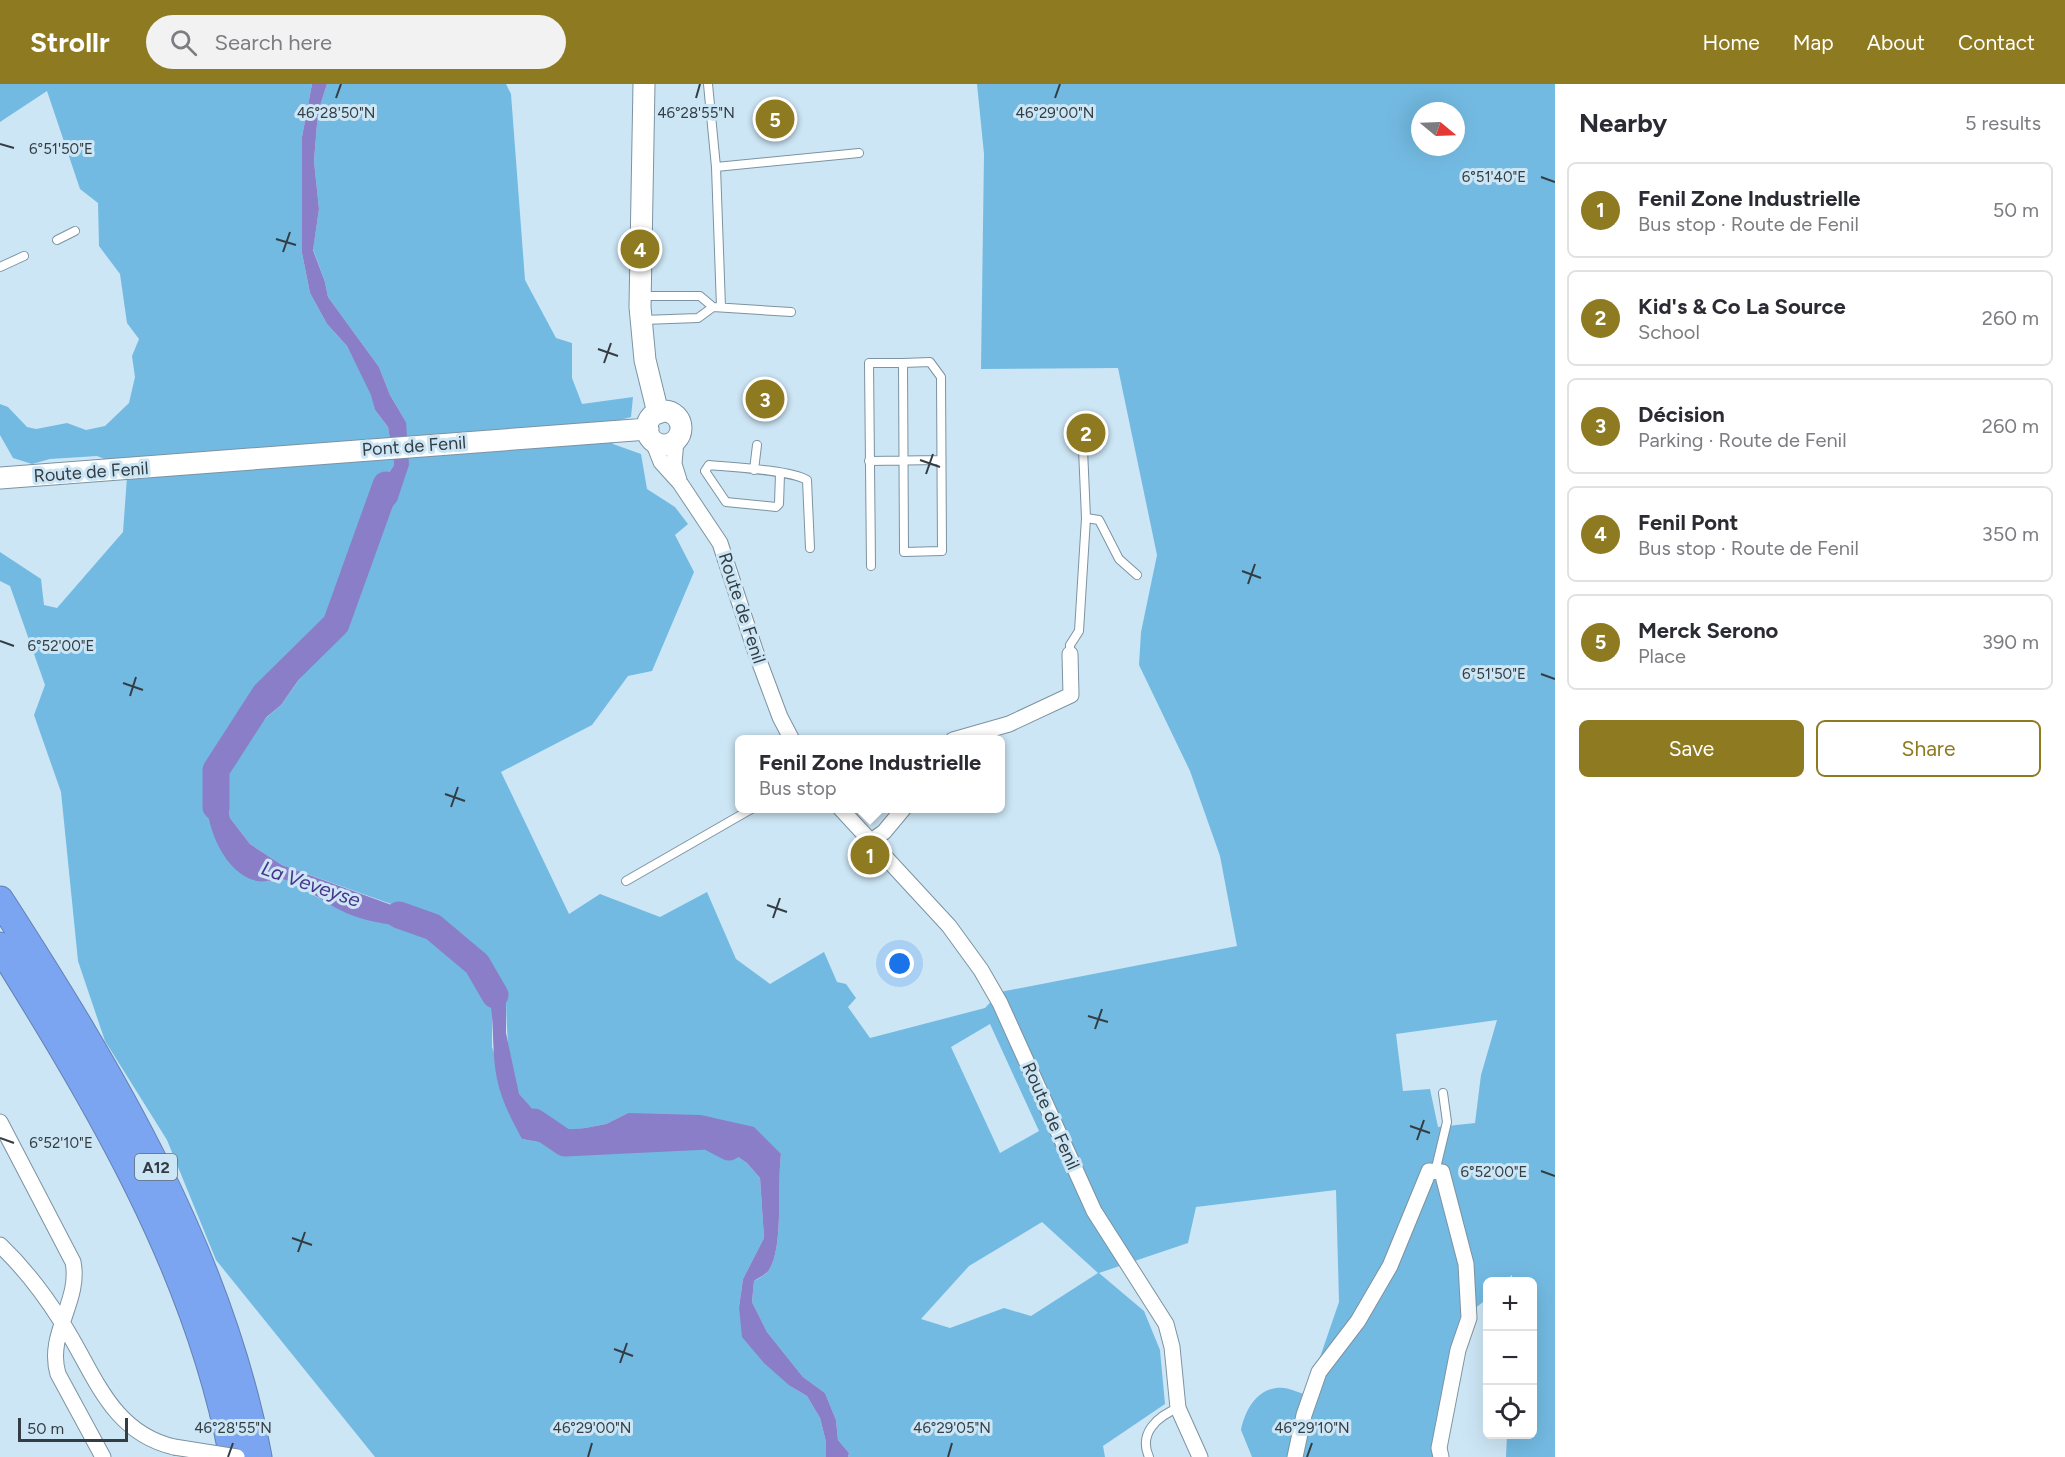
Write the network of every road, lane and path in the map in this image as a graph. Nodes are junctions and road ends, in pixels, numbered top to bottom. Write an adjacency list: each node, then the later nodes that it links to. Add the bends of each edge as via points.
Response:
1 (644, 84): 9 (street, Route de Fenil)
2 (708, 84): 4 (lane)
3 (859, 153): 4 (lane)
4 (716, 167): 10 (lane)
5 (75, 231): 6 (lane)
6 (57, 240)
7 (24, 256): 8 (lane)
8 (0, 267)
9 (640, 296): 10 (lane, via 700,296); 12 (street, Route de Fenil)
10 (717, 307): 11 (lane); 12 (lane, via 698,318)
11 (791, 312)
12 (641, 320): 14 (street, Route de Fenil)
13 (903, 363): 18 (lane, via 930,363 941,377); 19 (lane, via 869,363); 20 (lane)
14 (653, 427): 15 (street, via 665,444); 15 (street, via 669,412 678,418 681,428); 21 (street, Pont de Fenil); 25 (street, Route de Fenil, via 661,462)
15 (676, 440): 25 (street, Route de Fenil, via 674,464)
16 (757, 445): 22 (lane)
17 (1083, 449): 26 (lane)
18 (941, 459): 20 (lane); 20 (lane, via 942,551 904,552)
19 (869, 461): 20 (lane); 28 (lane)
20 (903, 461)
21 (181, 465): 24 (street, Route de Fenil)
22 (754, 470): 23 (lane); 23 (lane, via 709,465 705,471 726,502 776,507)
23 (780, 474): 27 (lane, via 807,480)
24 (0, 478)
25 (680, 483): 31 (street, Route de Fenil, via 720,543 755,650)
26 (1086, 518): 29 (lane, via 1099,520 1119,559); 30 (lane, via 1079,631 1070,645)
27 (810, 548)
28 (871, 566)
29 (1137, 575)
30 (1070, 654): 32 (street, via 1071,695 1009,724)
31 (789, 735)
32 (970, 735)
33 (744, 813): 37 (lane)
34 (844, 813): 36 (street, Route de Fenil)
35 (900, 813): 36 (street)
36 (870, 843): 45 (street, Route de Fenil, via 949,926 1000,1003 1094,1211 1166,1324)
37 (626, 881)
38 (0, 900): 48 (highway, A12, via 115,1090 178,1212 230,1342)
39 (0, 946): 47 (highway, A12, via 112,1136 168,1249 207,1349)
40 (1443, 1093): 42 (lane, via 1447,1122)
41 (0, 1122): 44 (street, via 73,1262 73,1294)
42 (1436, 1172): 51 (street, via 1429,1172 1385,1275 1358,1321 1319,1372); 52 (street, via 1442,1172 1467,1264 1469,1318 1458,1350 1439,1448)
43 (0, 1245): 44 (street, via 29,1276)
44 (61, 1321): 46 (street, via 54,1360 57,1374); 47 (street, bridge, via 103,1394 136,1432 154,1442)
45 (1178, 1408): 49 (lane, via 1158,1418 1149,1429 1145,1440); 50 (street, Route de Fenil)
46 (103, 1457)
47 (235, 1457)
48 (258, 1457)
49 (1149, 1457)
50 (1200, 1457)
51 (1295, 1457)
52 (1441, 1457)

